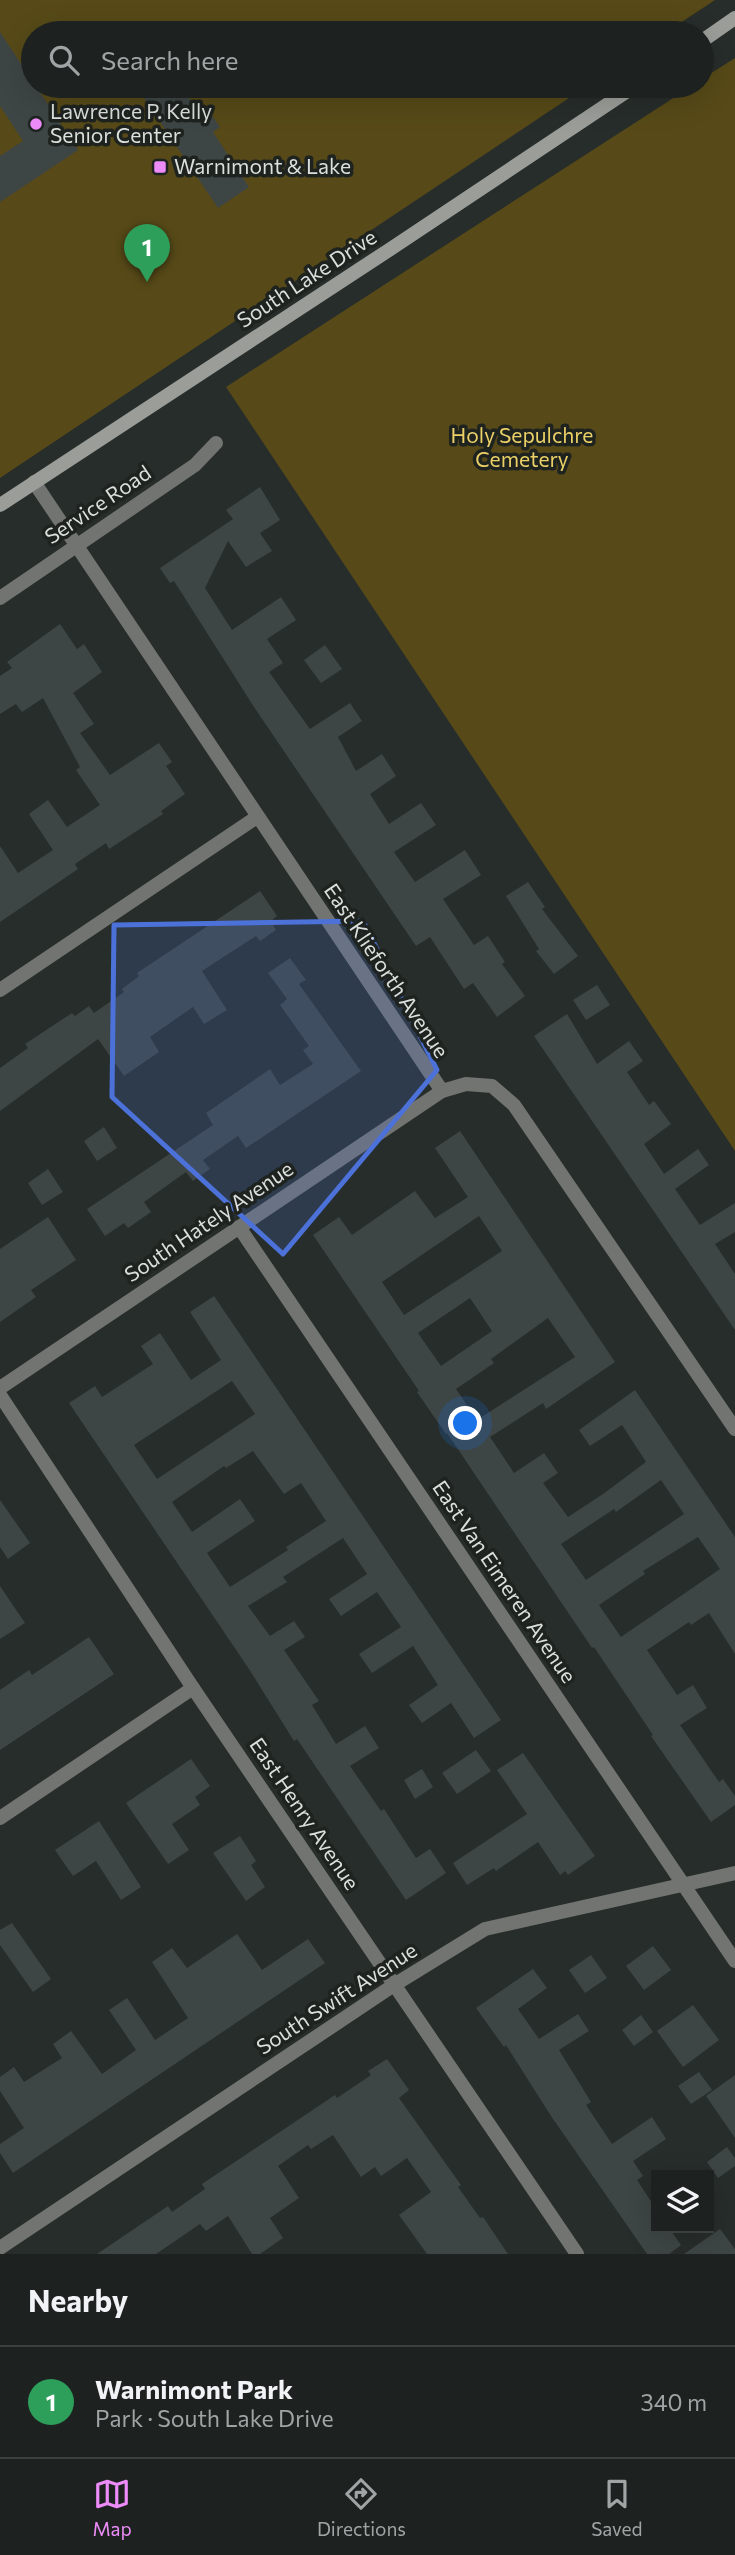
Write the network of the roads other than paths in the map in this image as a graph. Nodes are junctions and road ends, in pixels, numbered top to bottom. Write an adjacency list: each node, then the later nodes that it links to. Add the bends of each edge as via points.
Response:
1 (735, 18): 2 (main road)
2 (714, 33)
3 (617, 98): 5 (main road, South Lake Drive)
4 (216, 443): 7 (street, Service Road, via 195,465)
5 (34, 482): 6 (main road, South Lake Drive); 7 (street, East Klieforth Avenue)
6 (0, 505)
7 (76, 546): 8 (street, Service Road); 9 (street, East Klieforth Avenue)
8 (0, 598)
9 (257, 817): 10 (street); 11 (street, East Klieforth Avenue)
10 (0, 990)
11 (442, 1091): 12 (street, South Hately Avenue); 15 (street, East Klieforth Avenue, via 466,1084 492,1086 514,1105)
12 (239, 1227): 13 (street, South Hately Avenue); 19 (street, East Van Eimeren Avenue)
13 (0, 1388)
14 (0, 1395): 16 (street, East Henry Avenue)
15 (735, 1429)
16 (193, 1688): 17 (street); 21 (street, East Henry Avenue)
17 (0, 1818)
18 (735, 1873): 19 (street, South Swift Avenue)
19 (683, 1884): 20 (street, East Van Eimeren Avenue); 21 (street, South Swift Avenue, via 485,1929)
20 (735, 1961)
21 (394, 1985): 22 (street, South Swift Avenue); 23 (street, East Henry Avenue)
22 (0, 2248)
23 (577, 2254)

